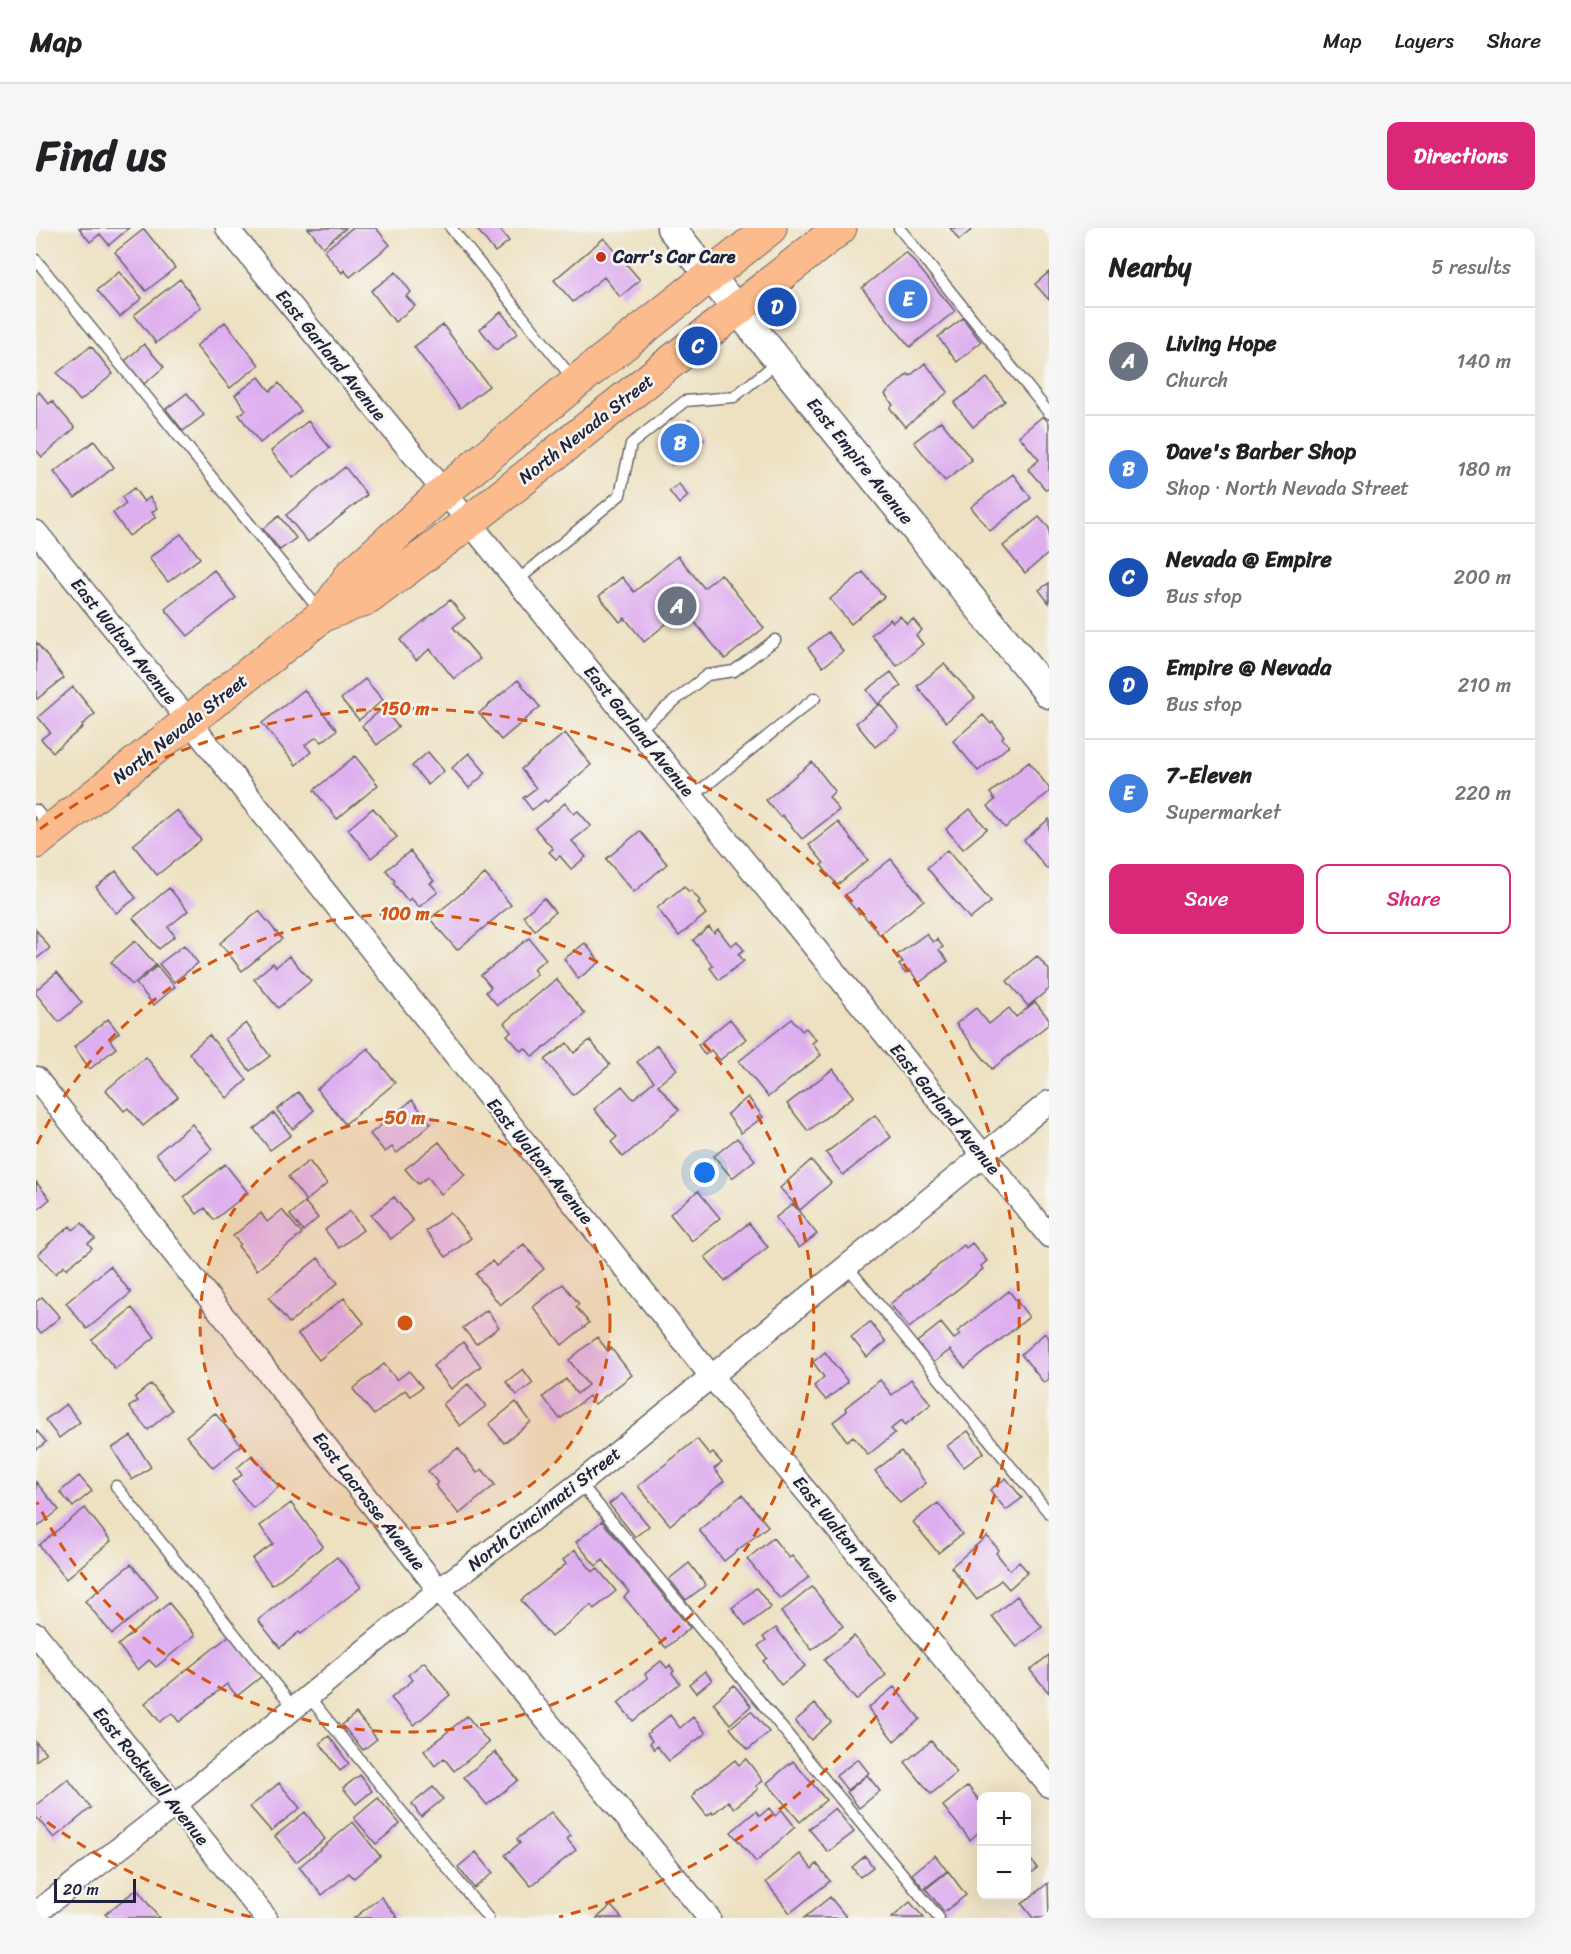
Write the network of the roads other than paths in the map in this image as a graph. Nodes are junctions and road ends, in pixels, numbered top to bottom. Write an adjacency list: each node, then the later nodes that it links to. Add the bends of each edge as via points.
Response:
1 (227, 228): 13 (street, East Garland Avenue)
2 (451, 228): 11 (lane)
3 (671, 228): 8 (street, East Empire Avenue)
4 (770, 228): 8 (main road, North Nevada Street)
5 (840, 228): 9 (main road, North Nevada Street)
6 (899, 228): 12 (lane)
7 (36, 261): 17 (lane)
8 (710, 275): 9 (street, East Empire Avenue); 11 (main road, North Nevada Street)
9 (737, 310): 10 (street, East Empire Avenue); 14 (main road, North Nevada Street)
10 (780, 361): 16 (lane, via 734,397 685,401 631,444 620,495); 19 (street, East Empire Avenue)
11 (576, 382): 13 (main road, North Nevada Street)
12 (1049, 413)
13 (444, 492): 14 (street, East Garland Avenue); 17 (main road, North Nevada Street, via 352,574)
14 (469, 522): 16 (street, East Garland Avenue); 17 (main road, North Nevada Street, via 368,598)
15 (36, 532): 21 (street, East Walton Avenue)
16 (517, 581): 22 (street, East Garland Avenue)
17 (323, 615): 21 (main road, North Nevada Street)
18 (775, 640): 22 (lane, via 734,671 707,675)
19 (1049, 694)
20 (815, 698): 23 (lane)
21 (189, 721): 24 (main road, North Nevada Street); 30 (street, East Walton Avenue)
22 (638, 729): 23 (street, East Garland Avenue)
23 (692, 797): 27 (street, East Garland Avenue)
24 (41, 827)
25 (36, 1078): 34 (street, East Lacrosse Avenue)
26 (1049, 1102): 27 (street, North Cincinnati Street)
27 (983, 1155): 28 (street, East Garland Avenue); 29 (street, North Cincinnati Street)
28 (1049, 1236)
29 (847, 1266): 30 (street, North Cincinnati Street); 33 (lane)
30 (711, 1376): 31 (street, North Cincinnati Street); 37 (street, East Walton Avenue)
31 (580, 1483): 34 (street, North Cincinnati Street); 44 (lane)
32 (116, 1486): 36 (lane)
33 (1049, 1513)
34 (439, 1590): 36 (street, North Cincinnati Street); 43 (street, East Lacrosse Avenue)
35 (36, 1634): 38 (street, East Rockwell Avenue)
36 (301, 1702): 38 (street, North Cincinnati Street); 42 (lane)
37 (1049, 1786)
38 (175, 1805): 39 (street, North Cincinnati Street); 41 (street, East Rockwell Avenue)
39 (36, 1913): 40 (lane)
40 (40, 1918)
41 (266, 1918)
42 (488, 1918)
43 (709, 1918)
44 (939, 1918)

